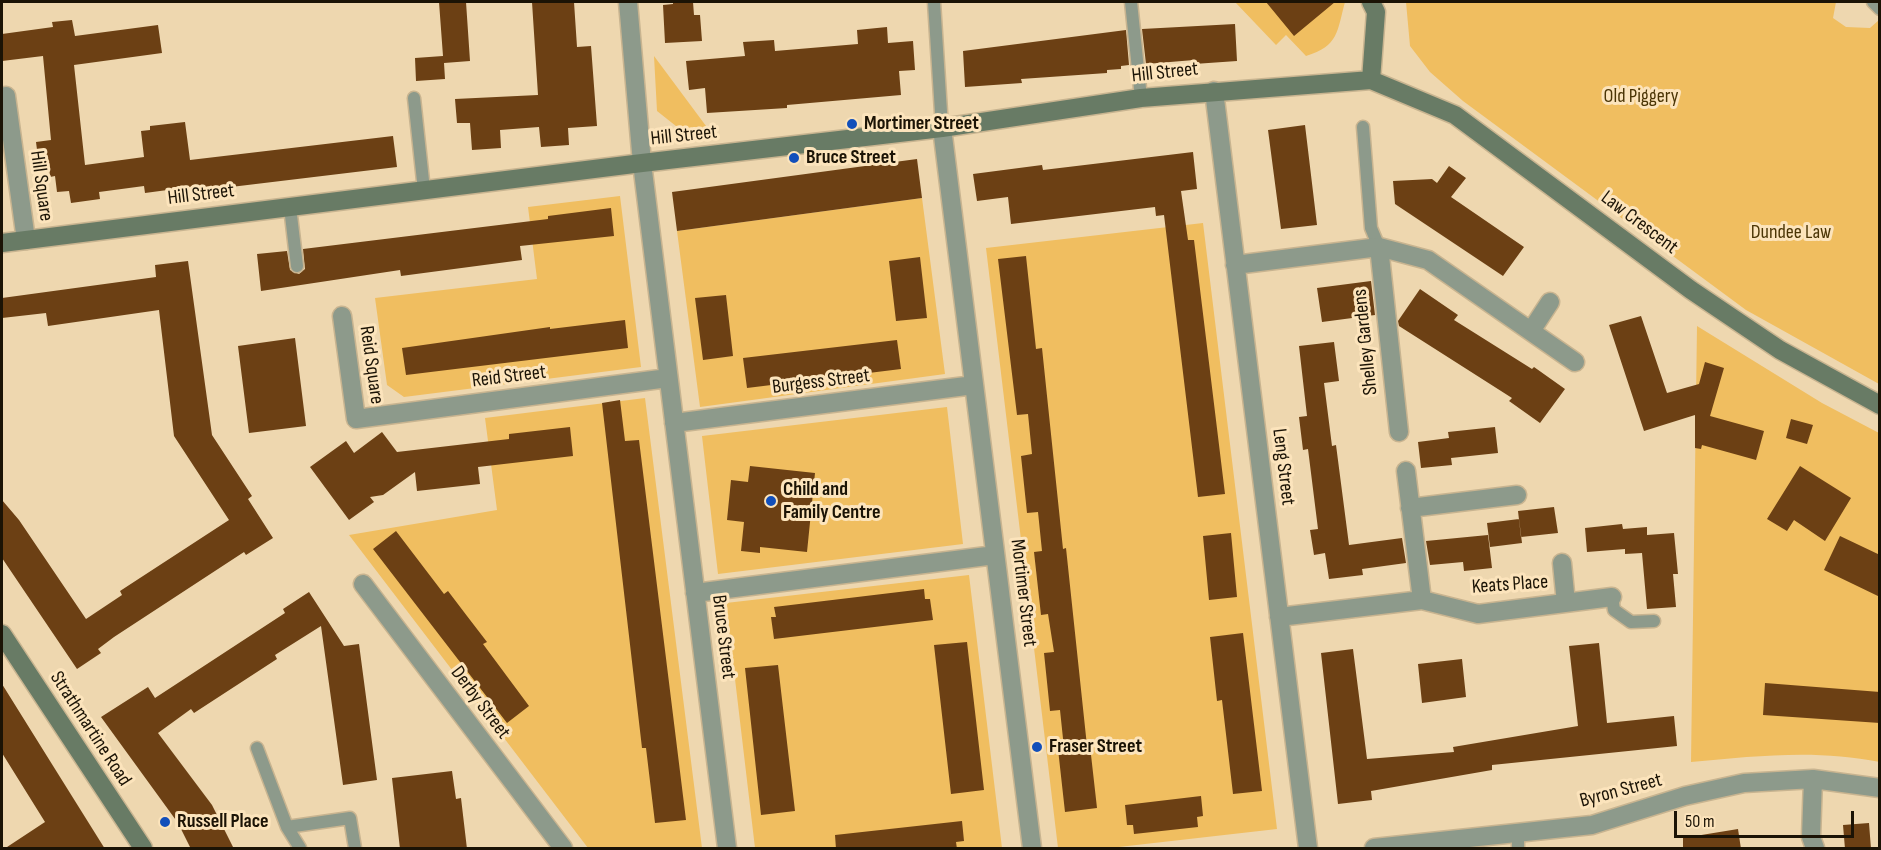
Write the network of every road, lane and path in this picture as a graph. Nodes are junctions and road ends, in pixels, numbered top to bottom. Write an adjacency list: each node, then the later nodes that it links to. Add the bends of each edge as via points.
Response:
1 (628, 2): 15 (street, Bruce Street)
2 (934, 2): 13 (lane)
3 (1131, 2): 11 (lane)
4 (1873, 2): 6 (lane)
5 (1375, 5): 7 (street)
6 (1880, 9)
7 (1371, 80): 8 (street, Hill Street); 29 (street, Law Crescent, via 1455,115 1691,291 1779,350)
8 (1214, 91): 11 (street, Hill Street); 21 (street, Leng Street)
9 (2, 97): 14 (street, Hill Square, via 6,96)
10 (414, 98): 16 (lane)
11 (1142, 98): 13 (street, Hill Street)
12 (1363, 127): 20 (lane, via 1371,228)
13 (942, 128): 15 (street, Hill Street); 28 (street, Mortimer Street)
14 (7, 139): 18 (street, Hill Square)
15 (642, 163): 16 (street, Hill Street); 27 (street, Bruce Street)
16 (424, 190): 17 (street, Hill Street)
17 (290, 207): 18 (street, Hill Street); 22 (lane)
18 (26, 240): 19 (street, Hill Street)
19 (2, 243)
20 (1378, 247): 21 (street); 25 (street, via 1428,260); 32 (street, Shelley Gardens)
21 (1235, 265): 43 (street, Leng Street)
22 (297, 266)
23 (1550, 302): 25 (street)
24 (342, 316): 30 (street, Reid Square)
25 (1531, 331): 26 (street)
26 (1575, 362)
27 (668, 378): 30 (street, Reid Street); 31 (street, Bruce Street)
28 (974, 385): 31 (street, Burgess Street); 36 (street, Mortimer Street)
29 (1880, 405)
30 (356, 419)
31 (674, 423): 39 (street, Bruce Street)
32 (1399, 432)
33 (1406, 471): 35 (street)
34 (1517, 495): 35 (street)
35 (1410, 508): 41 (street)
36 (995, 555): 39 (street); 56 (street, Mortimer Street)
37 (1562, 562): 42 (street, Keats Place)
38 (363, 584): 54 (street, Derby Street)
39 (695, 593): 55 (street, Bruce Street)
40 (1612, 597): 42 (street, Keats Place); 44 (lane, via 1614,610 1631,622)
41 (1422, 600): 42 (street, Keats Place, via 1478,614); 43 (street, Keats Place)
42 (1566, 603)
43 (1279, 617): 57 (street, Leng Street)
44 (1654, 621)
45 (2, 634): 51 (street, Strathmartine Road)
46 (257, 748): 49 (lane)
47 (1813, 779): 48 (street, Byron Street); 50 (street, Byron Street, via 1744,783 1685,796 1593,825); 59 (street, via 1811,837)
48 (1880, 788)
49 (287, 827): 52 (lane); 53 (lane, via 350,818)
50 (1518, 841): 58 (street, Byron Street)
51 (143, 849)
52 (300, 849)
53 (355, 849)
54 (562, 849)
55 (727, 849)
56 (1032, 849)
57 (1308, 849)
58 (1374, 849)
59 (1815, 849)

